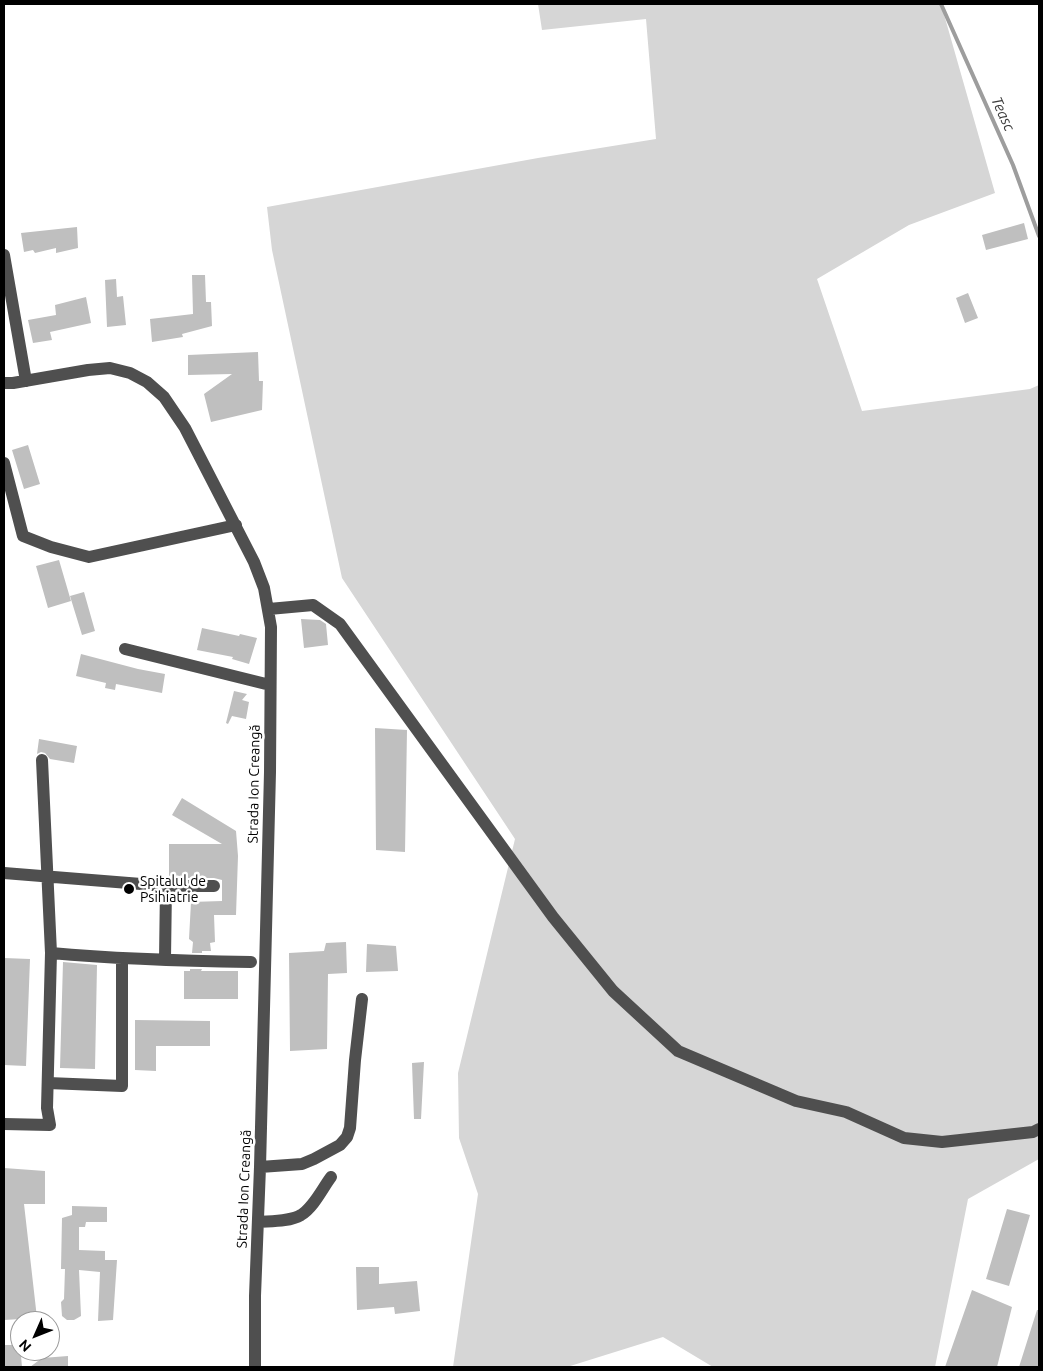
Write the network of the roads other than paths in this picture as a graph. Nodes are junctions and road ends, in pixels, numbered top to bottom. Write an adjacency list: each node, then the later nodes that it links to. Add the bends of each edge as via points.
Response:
1 (4, 255): 2 (street)
2 (26, 381): 3 (street, Strada Ion Creangă); 5 (street, Strada Ion Creangă, via 110,368 147,382 164,397 185,428)
3 (4, 383)
4 (4, 463): 5 (street, via 22,536 89,557)
5 (236, 526): 6 (street, Strada Ion Creangă, via 254,562)
6 (269, 609): 8 (street, Strada Ion Creangă); 21 (street, via 313,606 340,624 553,918 613,991 678,1051 796,1101 846,1112 904,1138 942,1142)
7 (125, 649): 8 (street)
8 (270, 685): 22 (street, Strada Ion Creangă)
9 (42, 760): 11 (street)
10 (4, 873): 11 (street)
11 (46, 877): 12 (street); 14 (street)
12 (166, 886): 13 (street); 16 (street)
13 (214, 886)
14 (51, 953): 15 (street); 19 (street)
15 (122, 959): 16 (street); 19 (street, via 122,1086)
16 (166, 959): 17 (street)
17 (251, 962)
18 (362, 999): 22 (street, via 347,1137 340,1145 302,1164)
19 (48, 1082): 20 (street, via 50,1125)
20 (4, 1124)
21 (1039, 1129)
22 (260, 1167): 24 (street, Strada Ion Creangă)
23 (330, 1177): 24 (street, via 301,1215)
24 (258, 1222): 25 (street, Strada Ion Creangă)
25 (255, 1367)

